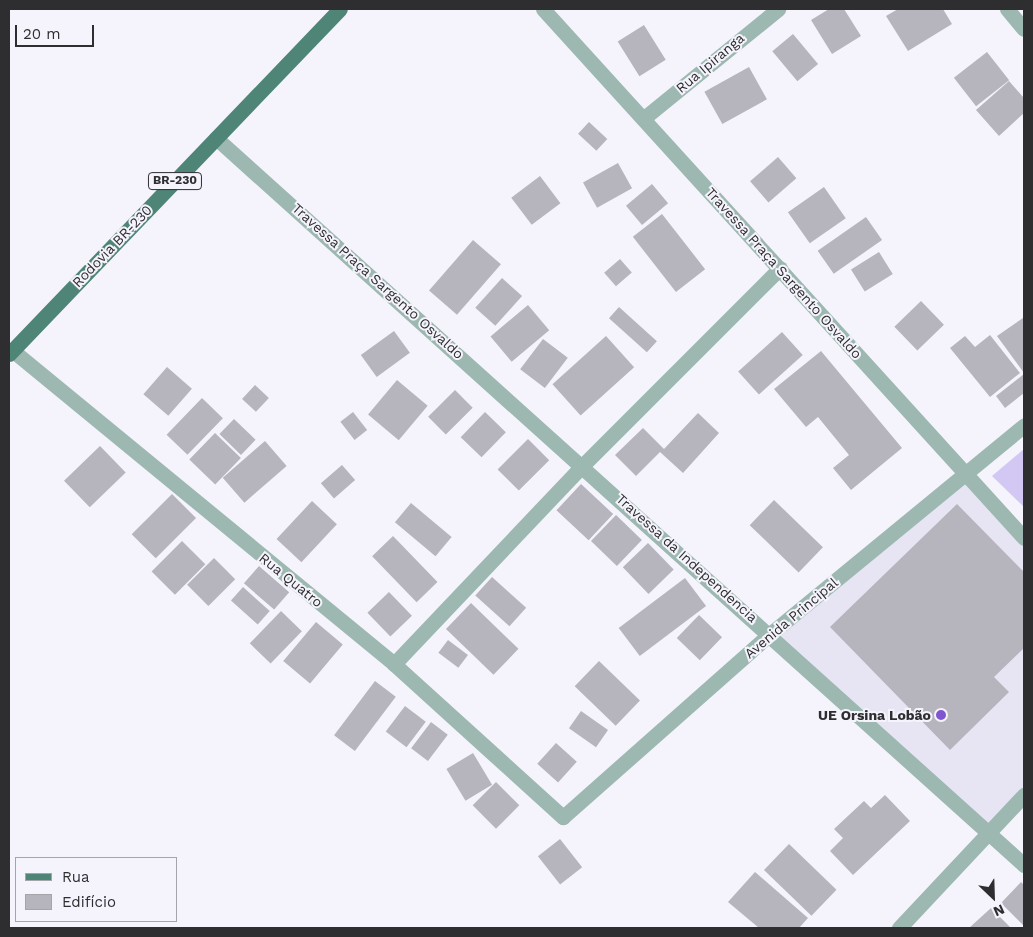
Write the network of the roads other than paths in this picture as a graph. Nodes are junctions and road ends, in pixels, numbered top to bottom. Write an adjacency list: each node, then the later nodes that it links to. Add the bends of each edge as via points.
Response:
1 (340, 9): 7 (main road, Rodovia BR-230 / BR-230)
2 (543, 9): 6 (street, Travessa Praça Sargento Osvaldo)
3 (778, 9): 6 (street, Rua Ipiranga)
4 (1007, 9): 5 (street)
5 (1024, 29)
6 (644, 118): 8 (street, Travessa Praça Sargento Osvaldo)
7 (216, 138): 9 (main road, Rodovia BR-230 / BR-230); 11 (street, Travessa Praça Sargento Osvaldo)
8 (780, 268): 11 (street); 12 (street, Travessa Praça Sargento Osvaldo)
9 (10, 352): 15 (street, Rua Quatro)
10 (1024, 425): 12 (street, Avenida Principal)
11 (584, 464): 14 (street, Travessa da Independencia); 15 (street)
12 (964, 474): 13 (street, Travessa Praça Sargento Osvaldo); 14 (street, Avenida Principal)
13 (1024, 538)
14 (770, 634): 17 (street, Avenida Principal); 18 (street, Travessa da Independencia)
15 (394, 664): 17 (street, Rua Quatro)
16 (1024, 796): 18 (street)
17 (562, 817)
18 (990, 835): 19 (street, Travessa da Independencia); 20 (street)
19 (1024, 865)
20 (899, 928)

